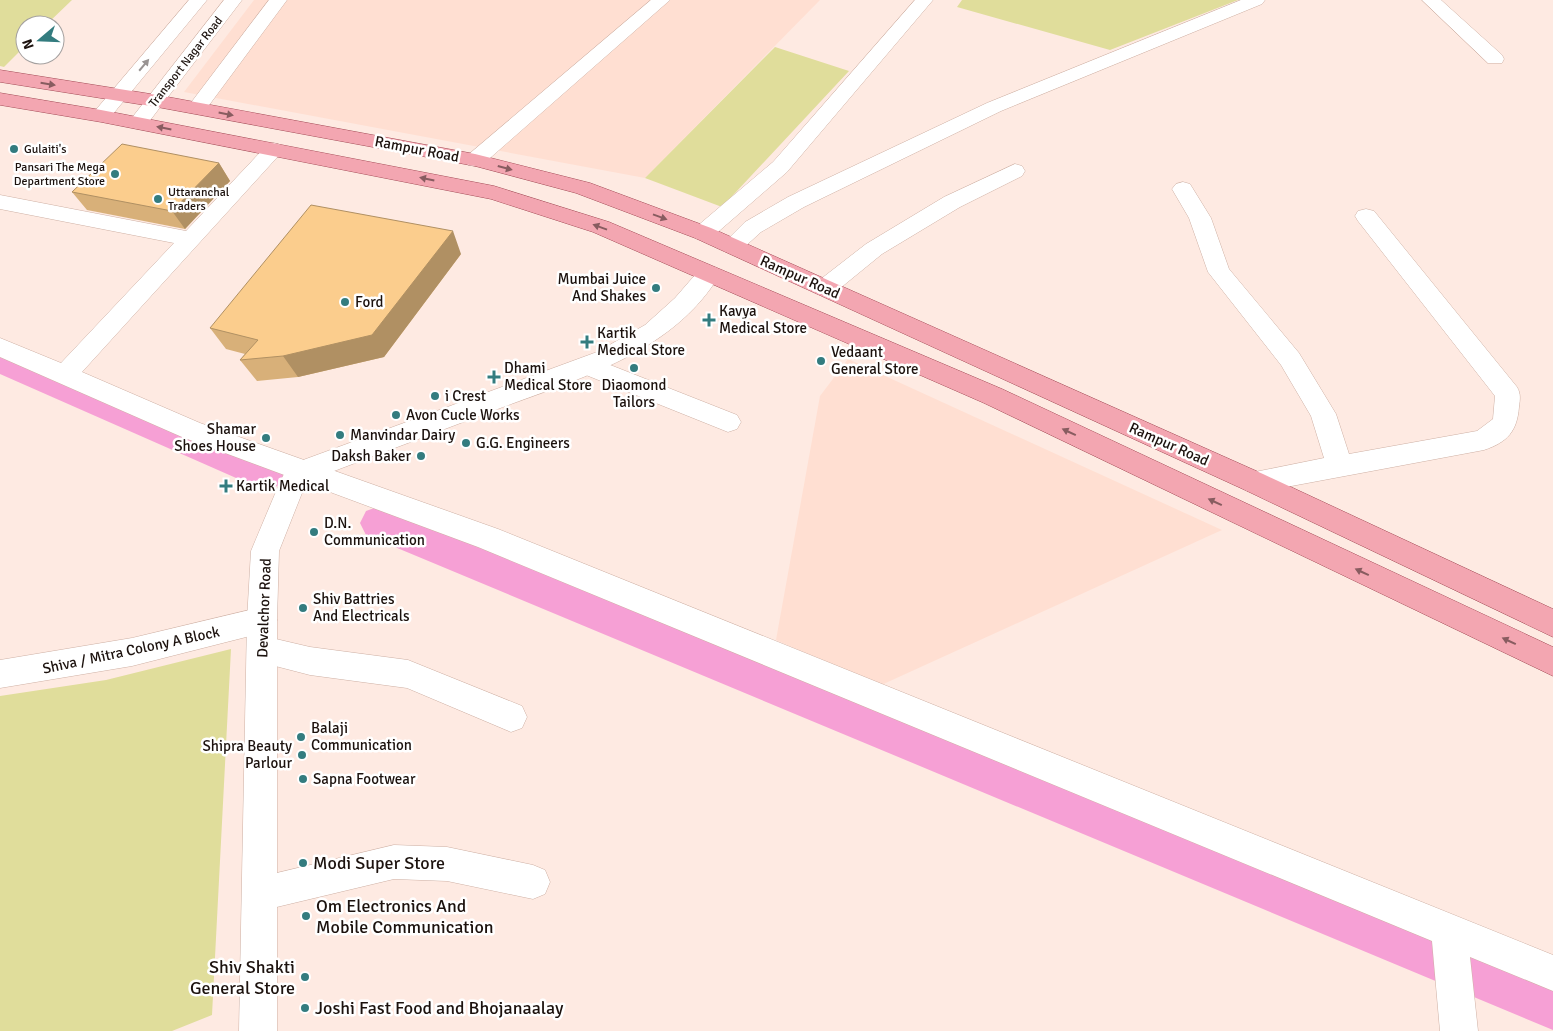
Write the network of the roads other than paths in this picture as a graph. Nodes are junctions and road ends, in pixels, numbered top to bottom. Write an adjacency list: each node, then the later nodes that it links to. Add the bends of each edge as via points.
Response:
1 (198, 0): 10 (street, Transport Nagar Road, one-way to 1)
2 (233, 0): 12 (street, Transport Nagar Road)
3 (278, 0): 13 (street)
4 (661, 0): 17 (street)
5 (924, 0): 23 (street, via 780,167)
6 (1256, 0): 25 (street, via 994,107 796,202 753,227)
7 (1431, 0): 8 (street)
8 (1495, 59)
9 (0, 76): 10 (main road, Rampur Road, one-way to 10)
10 (118, 95): 12 (main road, Rampur Road); 14 (street, Transport Nagar Road)
11 (0, 99): 14 (main road)
12 (156, 101): 13 (main road, Rampur Road); 15 (street, Transport Nagar Road)
13 (197, 108): 17 (main road, Rampur Road, one-way to 17)
14 (101, 116): 15 (main road)
15 (138, 123): 16 (main road, one-way to 15)
16 (274, 149): 19 (main road, one-way to 16); 24 (street)
17 (475, 160): 19 (main road); 23 (main road, Rampur Road, one-way to 23, via 583,188)
18 (1016, 171): 27 (street, via 952,202 874,249)
19 (454, 185): 26 (main road, one-way to 19, via 601,227 494,193)
20 (1183, 189): 32 (street, via 1200,218 1219,272 1290,359 1323,414)
21 (0, 202): 24 (street)
22 (1366, 216): 32 (street, via 1508,394 1505,424 1484,440)
23 (703, 233): 25 (main road, Rampur Road)
24 (190, 239): 30 (street)
25 (732, 246): 26 (main road); 27 (main road, Rampur Road)
26 (709, 274): 29 (street, via 653,331); 38 (main road, one-way to 26, via 993,396)
27 (825, 288): 34 (main road, Rampur Road)
28 (0, 347): 30 (street)
29 (590, 366): 31 (street); 33 (street)
30 (65, 375): 33 (street, via 191,430)
31 (728, 422)
32 (1340, 467): 34 (street)
33 (304, 471): 35 (street, Devalchor Road, via 293,482 265,551); 43 (street, via 488,538 1058,769)
34 (1254, 482): 36 (main road, Rampur Road)
35 (262, 620): 37 (street, Devalchor Road); 39 (street, Shiva / Mitra Colony A Block, via 57,667)
36 (1553, 623)
37 (262, 650): 40 (street, via 310,661 408,674); 42 (street, Devalchor Road)
38 (1553, 662)
39 (0, 674)
40 (511, 717)
41 (533, 882): 42 (street, via 447,864 394,862)
42 (260, 894): 45 (street, Devalchor Road)
43 (1450, 951): 44 (street); 46 (street)
44 (1553, 973)
45 (258, 1031)
46 (1459, 1031)

